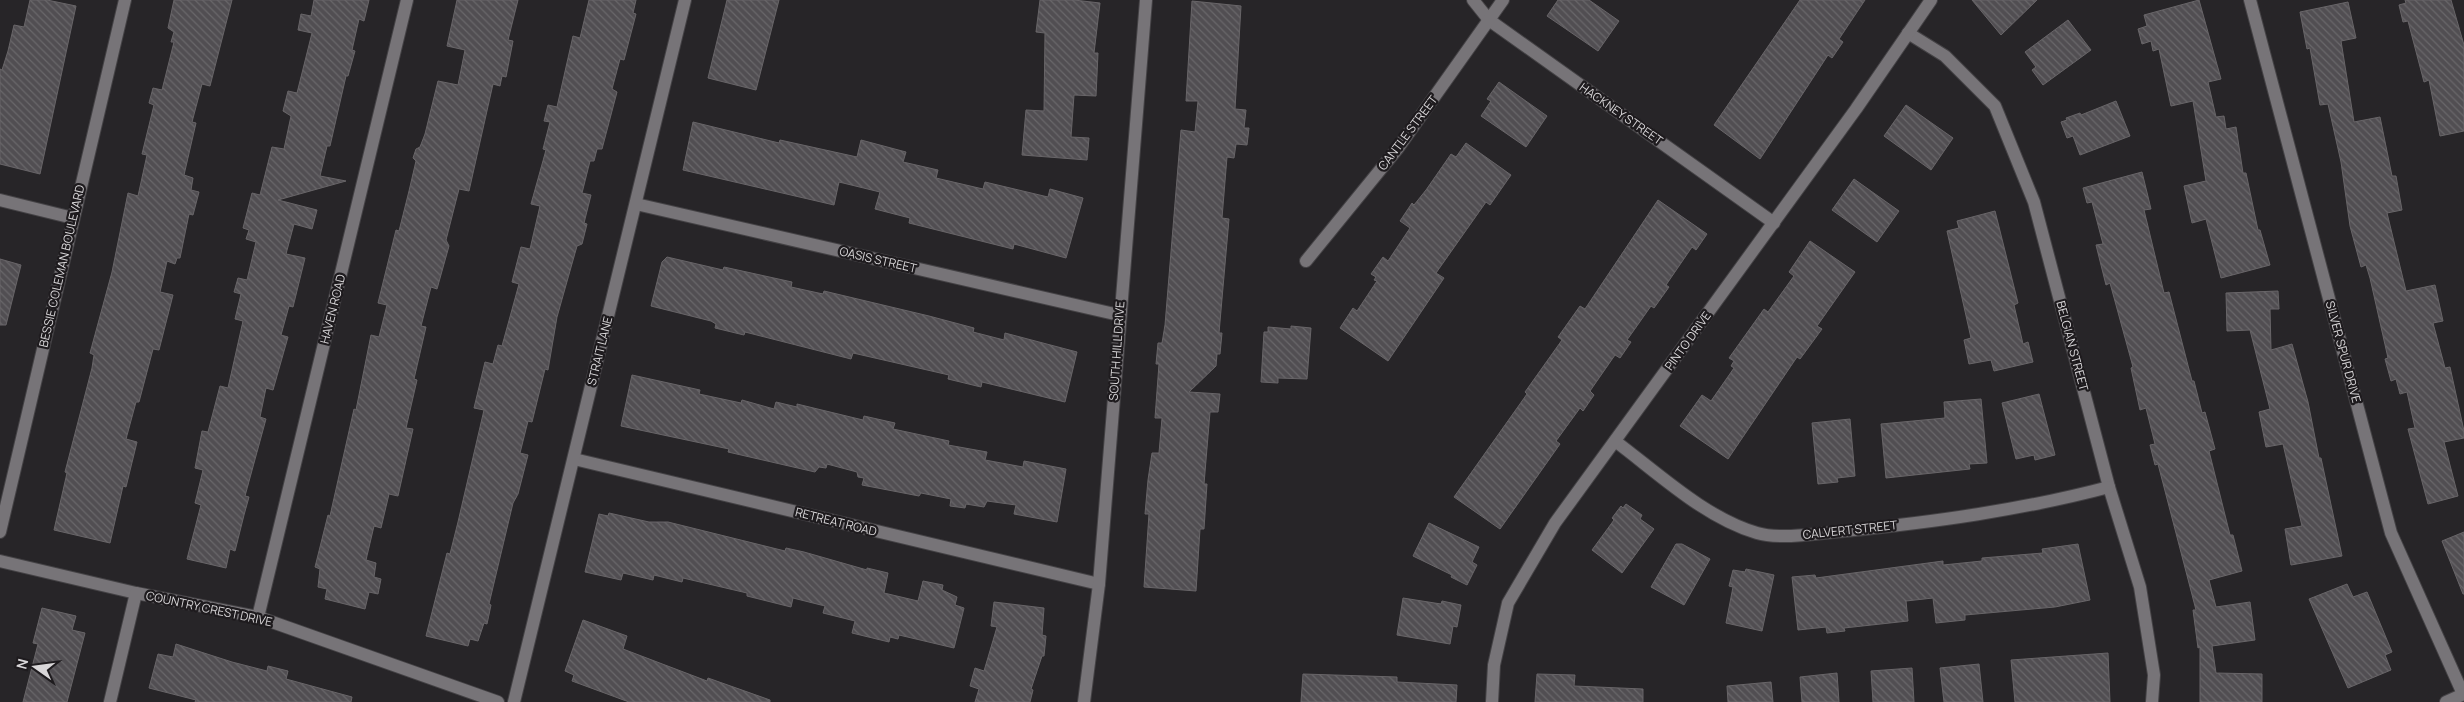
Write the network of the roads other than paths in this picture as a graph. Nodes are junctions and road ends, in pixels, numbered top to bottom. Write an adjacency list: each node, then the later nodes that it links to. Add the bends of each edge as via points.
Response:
1 (125, 0): 13 (street, BESSIE COLEMAN BOULEVARD)
2 (407, 0): 24 (street, HAVEN ROAD)
3 (685, 0): 12 (street, STRAIT LANE)
4 (1146, 0): 16 (street, SOUTH HILL DRIVE)
5 (1472, 0): 9 (street, HACKNEY STREET)
6 (1503, 0): 9 (street, CANTLE STREET)
7 (1931, 0): 10 (street, PINTO DRIVE)
8 (2250, 0): 25 (street, SILVER SPUR DRIVE, via 2391,533)
9 (1489, 20): 14 (street, HACKNEY STREET); 15 (street, CANTLE STREET, via 1398,148)
10 (1908, 33): 14 (street, PINTO DRIVE); 19 (street, BELGIAN STREET, via 1945,56 1995,106 2034,202)
11 (0, 200): 13 (street)
12 (636, 204): 16 (street, OASIS STREET); 18 (street, STRAIT LANE)
13 (73, 218): 20 (street, BESSIE COLEMAN BOULEVARD)
14 (1774, 223): 17 (street, PINTO DRIVE)
15 (1306, 261)
16 (1119, 315): 22 (street, SOUTH HILL DRIVE)
17 (1615, 441): 19 (street, CALVERT STREET, via 1707,510 1758,534 1801,535 1987,514 2053,502); 30 (street, PINTO DRIVE, via 1555,523 1508,603 1494,665)
18 (574, 459): 22 (street, RETREAT ROAD); 28 (street, STRAIT LANE)
19 (2109, 487): 31 (street, BELGIAN STREET, via 2140,587 2154,675)
20 (0, 532)
21 (0, 561): 23 (street, COUNTRY CREST DRIVE)
22 (1099, 584): 29 (street, SOUTH HILL DRIVE)
23 (136, 593): 24 (street, COUNTRY CREST DRIVE); 26 (street)
24 (258, 617): 27 (street, COUNTRY CREST DRIVE)
25 (2464, 694): 32 (street)
26 (110, 702)
27 (498, 702)
28 (514, 702)
29 (1084, 702)
30 (1492, 702)
31 (2152, 702)
32 (2446, 702)

